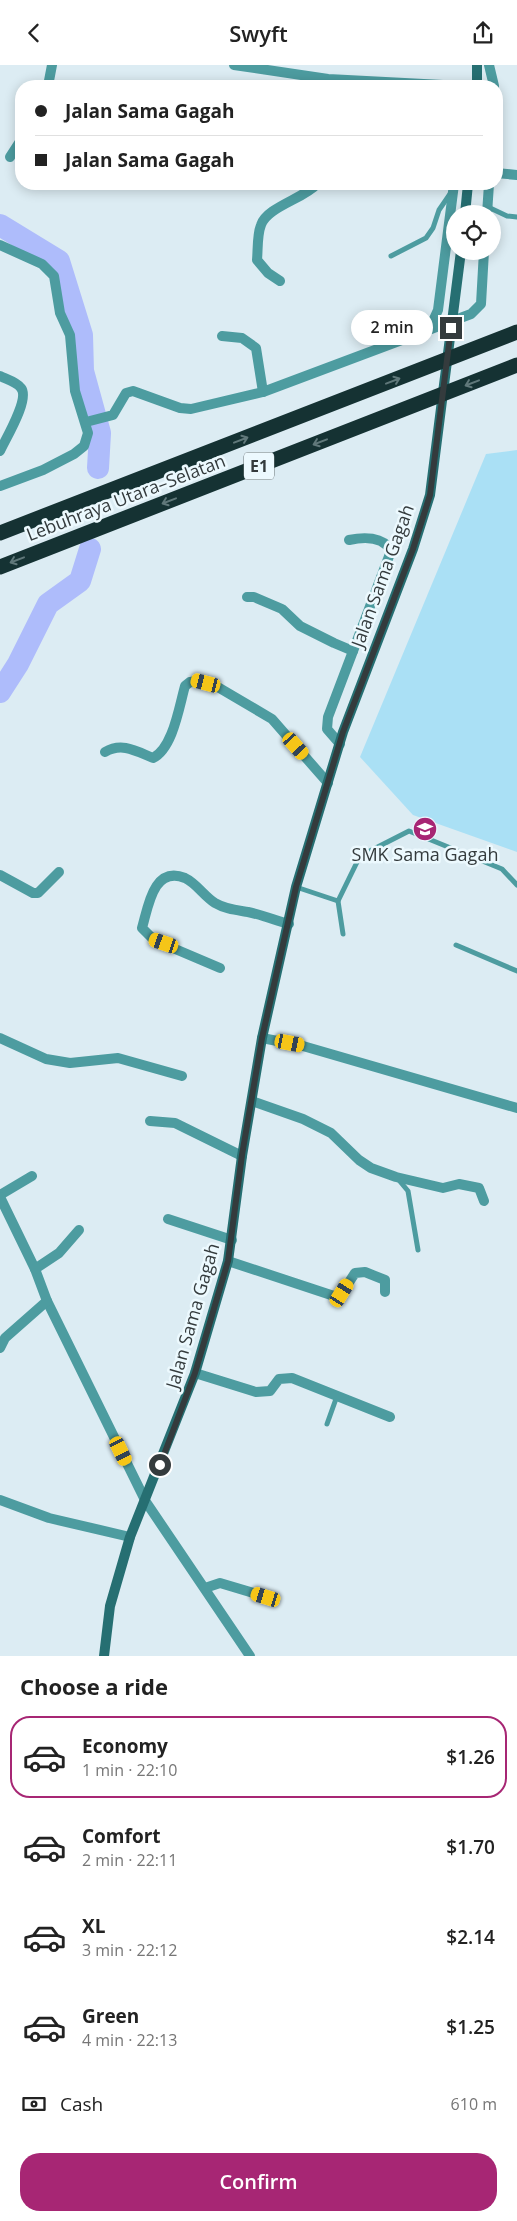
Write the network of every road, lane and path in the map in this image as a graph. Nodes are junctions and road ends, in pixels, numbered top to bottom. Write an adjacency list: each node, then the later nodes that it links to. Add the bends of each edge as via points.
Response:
1 (52, 65): 5 (street)
2 (234, 65): 6 (street)
3 (477, 65): 7 (street)
4 (489, 65): 8 (street)
5 (49, 80)
6 (316, 80)
7 (477, 80)
8 (493, 80)
9 (15, 149): 10 (street)
10 (10, 157)
11 (503, 174): 12 (street)
12 (517, 175)
13 (309, 190): 26 (street, via 266,215 260,226 258,261)
14 (452, 190): 23 (lane, via 426,239)
15 (453, 190): 27 (street, via 438,311)
16 (467, 190): 18 (street)
17 (489, 190): 19 (street)
18 (466, 205)
19 (487, 205)
20 (501, 214): 21 (lane)
21 (517, 217)
22 (0, 245): 33 (street, via 42,264 54,276 60,313 70,335 75,391)
23 (390, 256)
24 (460, 260): 41 (street, Jalan Sama Gagah, via 430,495)
25 (483, 260): 27 (street, via 480,304 470,314)
26 (280, 281)
27 (423, 331): 32 (street)
28 (517, 332): 36 (highway, Lebuhraya Utara–Selatan / E1, one-way to 28)
29 (222, 336): 32 (street, via 242,338 256,348)
30 (517, 365): 38 (highway, Lebuhraya Utara–Selatan / E1, one-way to 38)
31 (0, 377): 34 (street, via 20,385 24,392 23,403)
32 (263, 392): 33 (street, via 180,409 133,391 126,393 113,415)
33 (88, 422): 35 (street, via 84,446 74,454)
34 (0, 451)
35 (0, 486)
36 (0, 533)
37 (349, 540): 40 (street, via 374,539 391,551)
38 (0, 567)
39 (247, 597): 40 (street, via 282,609 300,626)
40 (353, 651): 41 (street, via 328,717 327,729)
41 (340, 745): 43 (street, Jalan Sama Gagah)
42 (105, 752): 43 (street, via 114,747 127,747 153,758 160,755 167,746 185,686 196,681 216,686 272,719)
43 (328, 783): 47 (street, Jalan Sama Gagah)
44 (59, 872): 45 (street, via 38,893 32,893)
45 (0, 875)
46 (517, 885): 48 (lane, via 502,869 409,831 360,856)
47 (296, 887): 48 (lane); 49 (street, Jalan Sama Gagah)
48 (338, 901): 50 (lane)
49 (289, 924): 52 (street, via 214,903 185,878 169,876 161,880 155,886 142,928 154,940); 55 (street, Jalan Sama Gagah)
50 (343, 934)
51 (456, 945): 53 (lane)
52 (220, 968)
53 (517, 971)
54 (0, 1038): 56 (street, via 46,1059 70,1063 118,1058)
55 (262, 1038): 57 (street, Jalan Sama Gagah); 58 (street, via 304,1046)
56 (182, 1076)
57 (252, 1101): 60 (street, Jalan Sama Gagah); 62 (street, via 331,1133 359,1160)
58 (517, 1109)
59 (150, 1121): 60 (street, via 175,1123)
60 (242, 1155): 67 (street, Jalan Sama Gagah)
61 (32, 1177): 63 (street)
62 (396, 1177): 64 (street, via 443,1188 468,1184 479,1188); 68 (lane, via 408,1191)
63 (0, 1196): 70 (street)
64 (484, 1201)
65 (168, 1219): 67 (street)
66 (79, 1230): 70 (street, via 59,1253)
67 (232, 1240): 69 (street, Jalan Sama Gagah)
68 (418, 1250)
69 (228, 1261): 71 (street, via 334,1296 342,1293 354,1273 365,1272 385,1280); 74 (street, Jalan Sama Gagah)
70 (35, 1269): 72 (street)
71 (385, 1292)
72 (48, 1301): 73 (street, via 4,1338); 79 (street)
73 (0, 1348)
74 (195, 1373): 75 (street, via 256,1392 270,1391 279,1379 292,1378); 79 (street, Jalan Sama Gagah)
75 (337, 1396): 76 (street); 77 (lane)
76 (390, 1417)
77 (327, 1424)
78 (0, 1500): 80 (street, via 49,1518)
79 (146, 1502): 80 (street, Jalan Sama Gagah); 81 (street)
80 (130, 1537): 83 (street, Jalan Sama Gagah, via 110,1605)
81 (205, 1588): 82 (street, via 220,1583); 84 (street)
82 (266, 1597)
83 (104, 1656)
84 (250, 1656)

